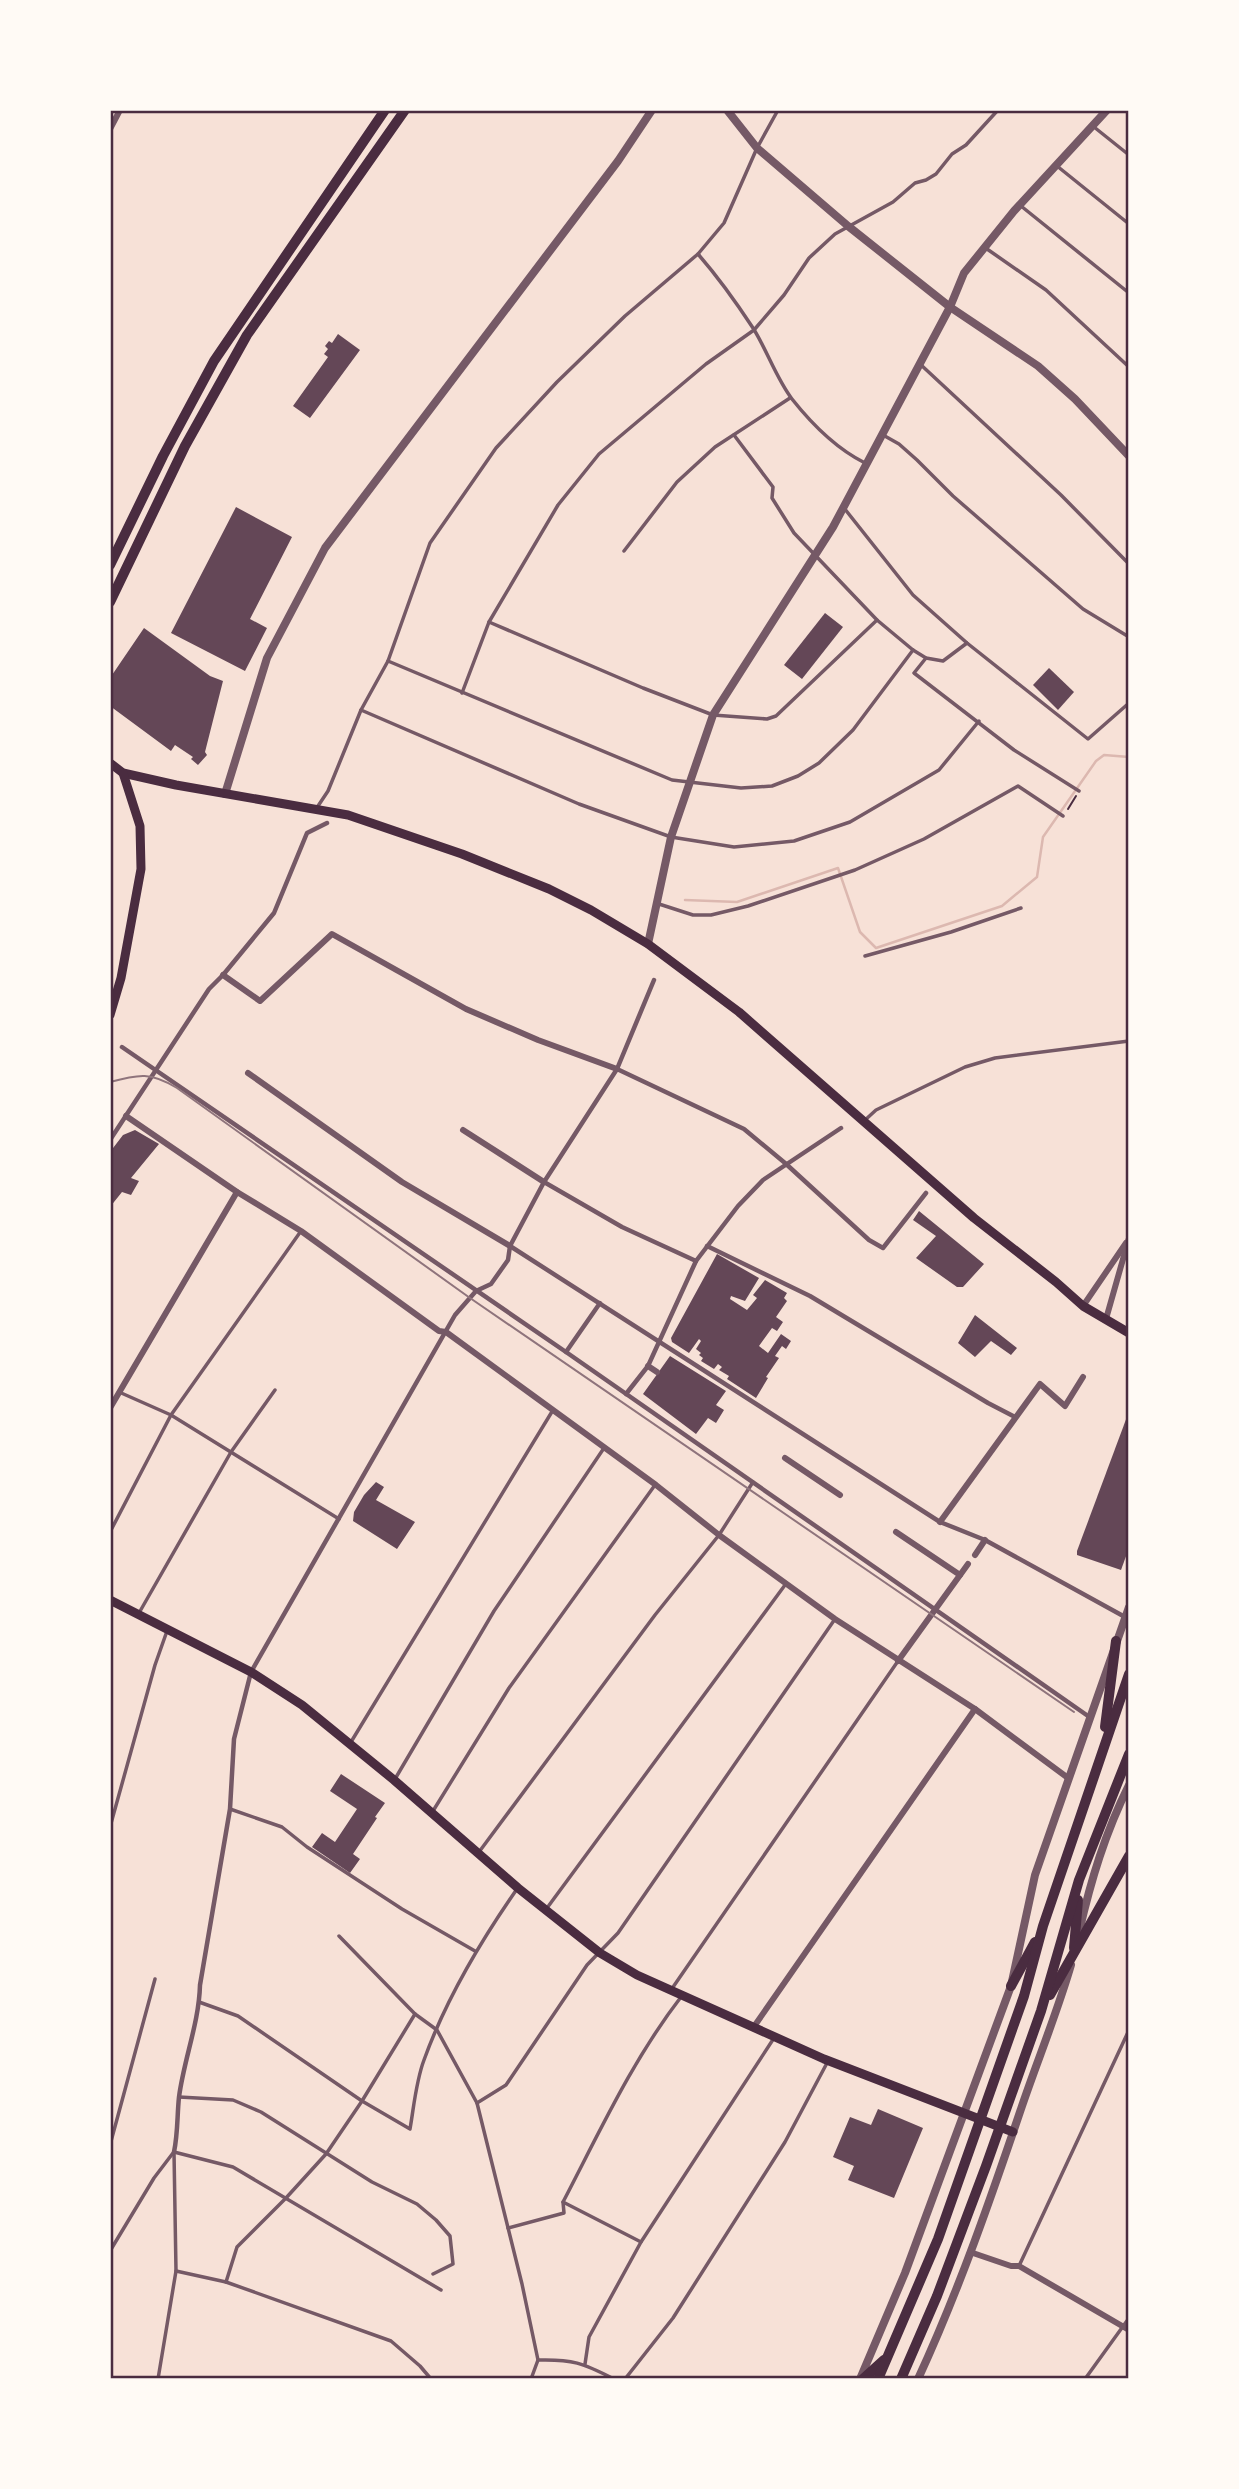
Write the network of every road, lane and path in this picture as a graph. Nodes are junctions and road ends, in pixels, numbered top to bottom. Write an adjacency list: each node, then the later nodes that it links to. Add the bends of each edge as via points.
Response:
1 (120, 110): 10 (street)
2 (385, 110): 33 (main road, via 214,361)
3 (405, 110): 34 (main road, via 247,335 185,446)
4 (652, 110): 51 (street, via 610,173 325,548 267,658)
5 (727, 110): 11 (street)
6 (778, 110): 11 (lane)
7 (998, 110): 16 (lane, via 936,174)
8 (1107, 110): 9 (street)
9 (1092, 126): 12 (lane); 13 (street)
10 (110, 128)
11 (757, 149): 16 (street); 18 (lane, via 724,223)
12 (1129, 155)
13 (1056, 164): 14 (street); 15 (lane)
14 (1020, 205): 17 (street); 19 (lane)
15 (1129, 224)
16 (848, 226): 20 (street); 21 (lane, via 809,258)
17 (985, 247): 20 (street, via 964,273); 23 (lane, via 1046,290)
18 (698, 254): 21 (lane); 41 (lane, via 556,382 496,448 430,543)
19 (1129, 293)
20 (950, 307): 22 (street); 27 (street, via 1038,366)
21 (754, 330): 24 (lane); 36 (lane, via 599,454 558,505)
22 (920, 364): 26 (street); 32 (lane)
23 (1129, 367)
24 (791, 398): 25 (lane); 28 (lane, via 834,442)
25 (734, 435): 30 (lane, via 677,481); 31 (lane, via 773,487 772,498 794,533)
26 (883, 435): 28 (street); 37 (lane, via 899,444 1083,609)
27 (1129, 457)
28 (867, 464): 29 (street)
29 (844, 508): 31 (street); 38 (lane, via 913,595)
30 (624, 551)
31 (816, 556): 35 (lane); 45 (street)
32 (1129, 564)
33 (110, 565)
34 (110, 602)
35 (877, 620): 39 (lane); 45 (lane, via 776,716)
36 (489, 622): 42 (lane); 45 (lane)
37 (1129, 637)
38 (967, 643): 40 (lane, via 943,661); 43 (lane, via 1088,739)
39 (913, 650): 40 (lane); 49 (lane, via 853,730 819,763 798,776 772,786 741,788)
40 (926, 657): 46 (lane, via 914,673)
41 (388, 661): 42 (lane); 44 (lane)
42 (462, 693): 49 (lane)
43 (1129, 703)
44 (361, 710): 52 (lane); 55 (lane, via 579,804)
45 (713, 715): 49 (street)
46 (979, 721): 50 (lane, via 1014,750); 55 (lane, via 939,770 850,822 794,841 734,848)
47 (110, 763): 48 (main road)
48 (122, 773): 51 (main road); 62 (main road, via 140,825 141,869)
49 (688, 783): 55 (street)
50 (1079, 791): 53 (path)
51 (225, 794): 52 (main road)
52 (316, 809): 58 (main road, via 411,836 504,871 591,910)
53 (1063, 816): 56 (lane, via 1018,786 923,839 855,870 748,906 693,915)
54 (327, 823): 60 (street, via 307,833 274,914)
55 (671, 837): 56 (street)
56 (657, 903): 58 (street)
57 (1021, 908): 59 (lane)
58 (648, 944): 69 (main road, via 739,1012)
59 (865, 956)
60 (223, 975): 65 (street); 66 (street, via 260,1001 332,934 466,1009)
61 (654, 980): 66 (street)
62 (110, 1015)
63 (1129, 1041): 69 (lane, via 995,1058 876,1110)
64 (122, 1047): 65 (street)
65 (157, 1069): 68 (street); 82 (street)
66 (617, 1069): 73 (street, via 744,1129); 74 (street)
67 (248, 1073): 79 (street, via 402,1182)
68 (126, 1116): 72 (street); 75 (street)
69 (863, 1122): 84 (main road)
70 (841, 1128): 73 (street)
71 (463, 1130): 74 (street)
72 (110, 1140)
73 (785, 1163): 76 (street, via 883,1248); 80 (street, via 738,1206)
74 (544, 1182): 79 (street); 81 (street, via 622,1227)
75 (237, 1192): 77 (street); 94 (street)
76 (926, 1193)
77 (301, 1231): 86 (street); 98 (lane)
78 (1129, 1238): 84 (street); 85 (street)
79 (510, 1246): 82 (street, via 509,1260 491,1284); 83 (street)
80 (707, 1246): 81 (street); 99 (street, via 810,1296)
81 (696, 1261): 88 (street)
82 (478, 1289): 86 (street); 89 (street)
83 (600, 1303): 88 (street); 89 (street)
84 (1083, 1306): 85 (main road)
85 (1106, 1319): 87 (main road)
86 (443, 1332): 97 (street); 106 (street)
87 (1129, 1333)
88 (658, 1340): 90 (street); 107 (street)
89 (566, 1352): 95 (street)
90 (648, 1366): 91 (street); 95 (street)
91 (657, 1373)
92 (1083, 1377): 99 (street, via 1065,1406 1040,1384)
93 (275, 1390): 101 (lane)
94 (119, 1392): 96 (street); 98 (lane)
95 (626, 1394): 103 (street)
96 (110, 1408)
97 (553, 1410): 100 (street); 129 (lane)
98 (171, 1415): 101 (lane); 108 (lane)
99 (1015, 1417): 107 (street)
100 (605, 1447): 104 (street); 133 (lane, via 494,1611)
101 (231, 1452): 106 (lane); 119 (lane)
102 (785, 1458): 105 (street)
103 (753, 1482): 110 (lane); 118 (street)
104 (656, 1485): 110 (street); 136 (lane, via 509,1688)
105 (840, 1495)
106 (338, 1519): 125 (street)
107 (940, 1522): 111 (street)
108 (110, 1532)
109 (896, 1532): 114 (street)
110 (719, 1535): 115 (street); 138 (lane)
111 (985, 1540): 112 (street); 120 (street)
112 (975, 1555)
113 (968, 1564): 114 (street)
114 (960, 1574): 118 (street)
115 (786, 1583): 121 (street); 142 (lane)
116 (110, 1600): 119 (main road)
117 (1129, 1607): 120 (street)
118 (935, 1609): 124 (street); 128 (street)
119 (138, 1615): 122 (main road)
120 (1125, 1617): 123 (street)
121 (835, 1619): 124 (street); 147 (lane)
122 (168, 1629): 125 (main road); 137 (lane)
123 (1116, 1641): 128 (street); 130 (main road)
124 (898, 1661): 127 (street); 150 (lane)
125 (251, 1672): 129 (main road, via 302,1704); 135 (street, via 234,1739)
126 (1129, 1674): 130 (main road)
127 (975, 1709): 132 (street); 155 (street)
128 (1088, 1716): 132 (street)
129 (350, 1744): 133 (main road)
130 (1103, 1748): 143 (main road)
131 (1129, 1754): 140 (main road)
132 (1068, 1778): 149 (street, via 1035,1875)
133 (394, 1780): 136 (main road)
134 (1129, 1785): 146 (street, via 1093,1871)
135 (230, 1810): 145 (lane, via 282,1827 391,1902); 152 (street)
136 (432, 1813): 138 (main road)
137 (110, 1827)
138 (478, 1853): 141 (main road)
139 (1129, 1856): 146 (main road)
140 (1079, 1880): 146 (main road); 153 (main road)
141 (518, 1888): 142 (main road); 145 (lane)
142 (546, 1910): 147 (main road)
143 (1043, 1926): 149 (main road); 164 (main road, via 1024,1996)
144 (339, 1936): 154 (lane)
145 (475, 1951): 157 (lane)
146 (1074, 1952): 153 (main road); 166 (street)
147 (600, 1953): 150 (main road); 162 (lane, via 587,1965 506,2085)
148 (155, 1979): 167 (lane)
149 (1011, 1986): 163 (street)
150 (670, 1992): 151 (main road)
151 (681, 1997): 155 (main road); 171 (lane, via 616,2100)
152 (199, 2002): 160 (street); 161 (lane, via 238,2016)
153 (1041, 2011): 165 (main road)
154 (415, 2014): 157 (lane); 161 (lane)
155 (753, 2028): 158 (main road)
156 (1129, 2029): 176 (lane)
157 (437, 2030): 161 (lane, via 423,2062 410,2129); 162 (lane)
158 (775, 2037): 159 (main road); 173 (lane)
159 (829, 2060): 163 (main road); 190 (lane, via 785,2141 673,2318)
160 (180, 2097): 168 (street); 169 (lane, via 233,2099)
161 (362, 2101): 169 (lane)
162 (477, 2103): 172 (lane)
163 (964, 2113): 164 (main road); 191 (street)
164 (979, 2119): 165 (main road); 183 (main road, via 938,2239)
165 (999, 2126): 166 (main road); 193 (main road, via 937,2296)
166 (1013, 2132): 175 (street)
167 (110, 2145)
168 (174, 2152): 170 (lane, via 233,2167); 174 (lane); 177 (lane)
169 (326, 2154): 170 (lane); 178 (lane, via 417,2204 436,2220 450,2236 453,2264)
170 (286, 2198): 179 (lane, via 237,2247); 180 (lane)
171 (563, 2202): 172 (lane, via 564,2213); 173 (lane)
172 (508, 2228): 184 (lane)
173 (641, 2242): 185 (lane, via 589,2337)
174 (110, 2251)
175 (970, 2252): 176 (street); 194 (street)
176 (1019, 2266): 182 (street)
177 (176, 2271): 179 (lane); 186 (lane)
178 (433, 2274)
179 (226, 2282): 187 (lane, via 391,2341)
180 (440, 2290)
181 (1129, 2318): 182 (lane)
182 (1125, 2328): 195 (lane)
183 (889, 2355): 191 (main road); 192 (main road)
184 (538, 2360): 185 (lane); 188 (lane)
185 (585, 2364): 189 (lane)
186 (158, 2379)
187 (431, 2379)
188 (531, 2379)
189 (614, 2379)
190 (625, 2379)
191 (861, 2379)
192 (878, 2379)
193 (901, 2379)
194 (918, 2379)
195 (1085, 2379)

